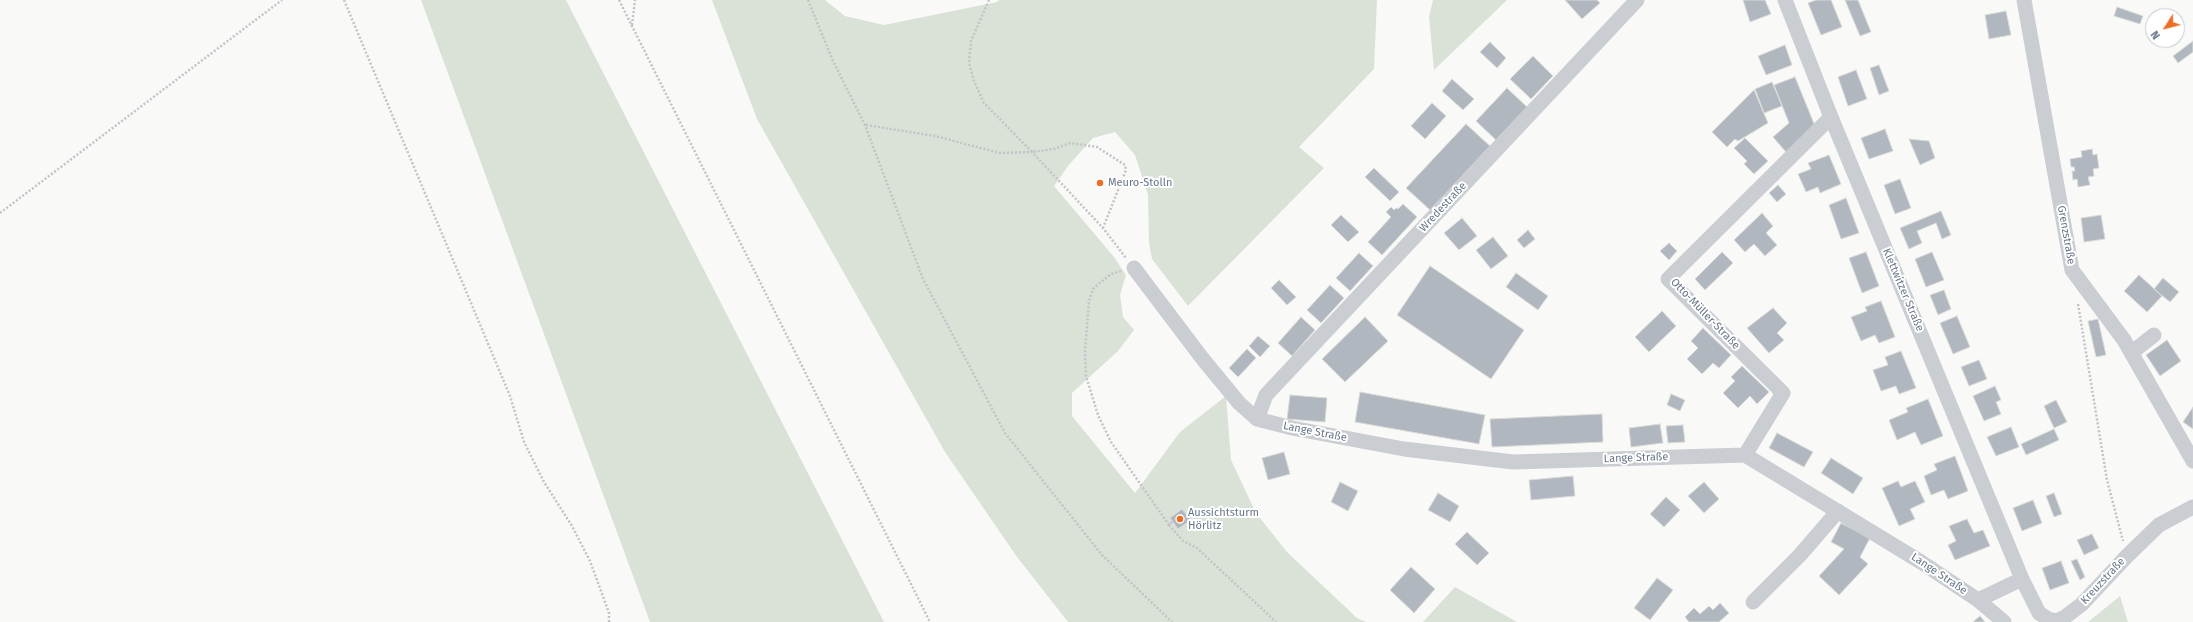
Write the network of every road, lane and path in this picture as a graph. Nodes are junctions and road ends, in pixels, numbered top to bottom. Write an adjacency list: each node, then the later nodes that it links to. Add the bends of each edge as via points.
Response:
1 (282, 0): 14 (path)
2 (344, 0): 32 (path, via 510,396 524,442 590,561 609,613)
3 (619, 0): 10 (path)
4 (635, 0): 10 (path)
5 (808, 0): 12 (path, via 833,61)
6 (989, 0): 13 (path, via 972,41 969,62 974,81 984,102)
7 (1637, 0): 21 (street, Wredestraße, via 1266,395)
8 (1785, 0): 11 (street, Klettwitzer Straße)
9 (2024, 0): 20 (street, Grenzstraße, via 2072,270)
10 (632, 26): 33 (path)
11 (1831, 117): 22 (street, Otto-Müller-Straße, via 1668,279 1783,392); 29 (street, Klettwitzer Straße)
12 (865, 125): 13 (path, via 935,136 1000,153); 34 (path, via 923,279 1005,433 1102,555)
13 (1032, 152): 15 (path); 15 (path, via 1054,149 1070,143 1097,147 1125,165 1126,170)
14 (0, 213)
15 (1103, 228): 16 (path)
16 (1134, 268): 21 (street, via 1202,358 1239,403)
17 (1111, 274): 27 (path, via 1093,289 1089,301 1085,352 1087,382 1098,415 1111,442)
18 (2077, 301): 28 (path, via 2107,480)
19 (2154, 335): 20 (street)
20 (2131, 353): 23 (street, Grenzstraße)
21 (1258, 419): 22 (street, Lange Straße, via 1404,449 1513,462)
22 (1745, 455): 25 (street, Lange Straße)
23 (2193, 461)
24 (2193, 507): 28 (street, Kreuzstraße, via 2159,525)
25 (1838, 511): 30 (street, Lange Straße); 31 (street, via 1800,555)
26 (1172, 522): 27 (path)
27 (1169, 525): 35 (path, via 1183,541 1197,548)
28 (2126, 556): 29 (street, Kreuzstraße, via 2082,604 2056,621 2039,613)
29 (2022, 579): 30 (street, Lange Straße)
30 (1978, 600): 36 (street, Lange Straße)
31 (1753, 602)
32 (609, 622)
33 (930, 622)
34 (1172, 622)
35 (1276, 622)
36 (2004, 622)

